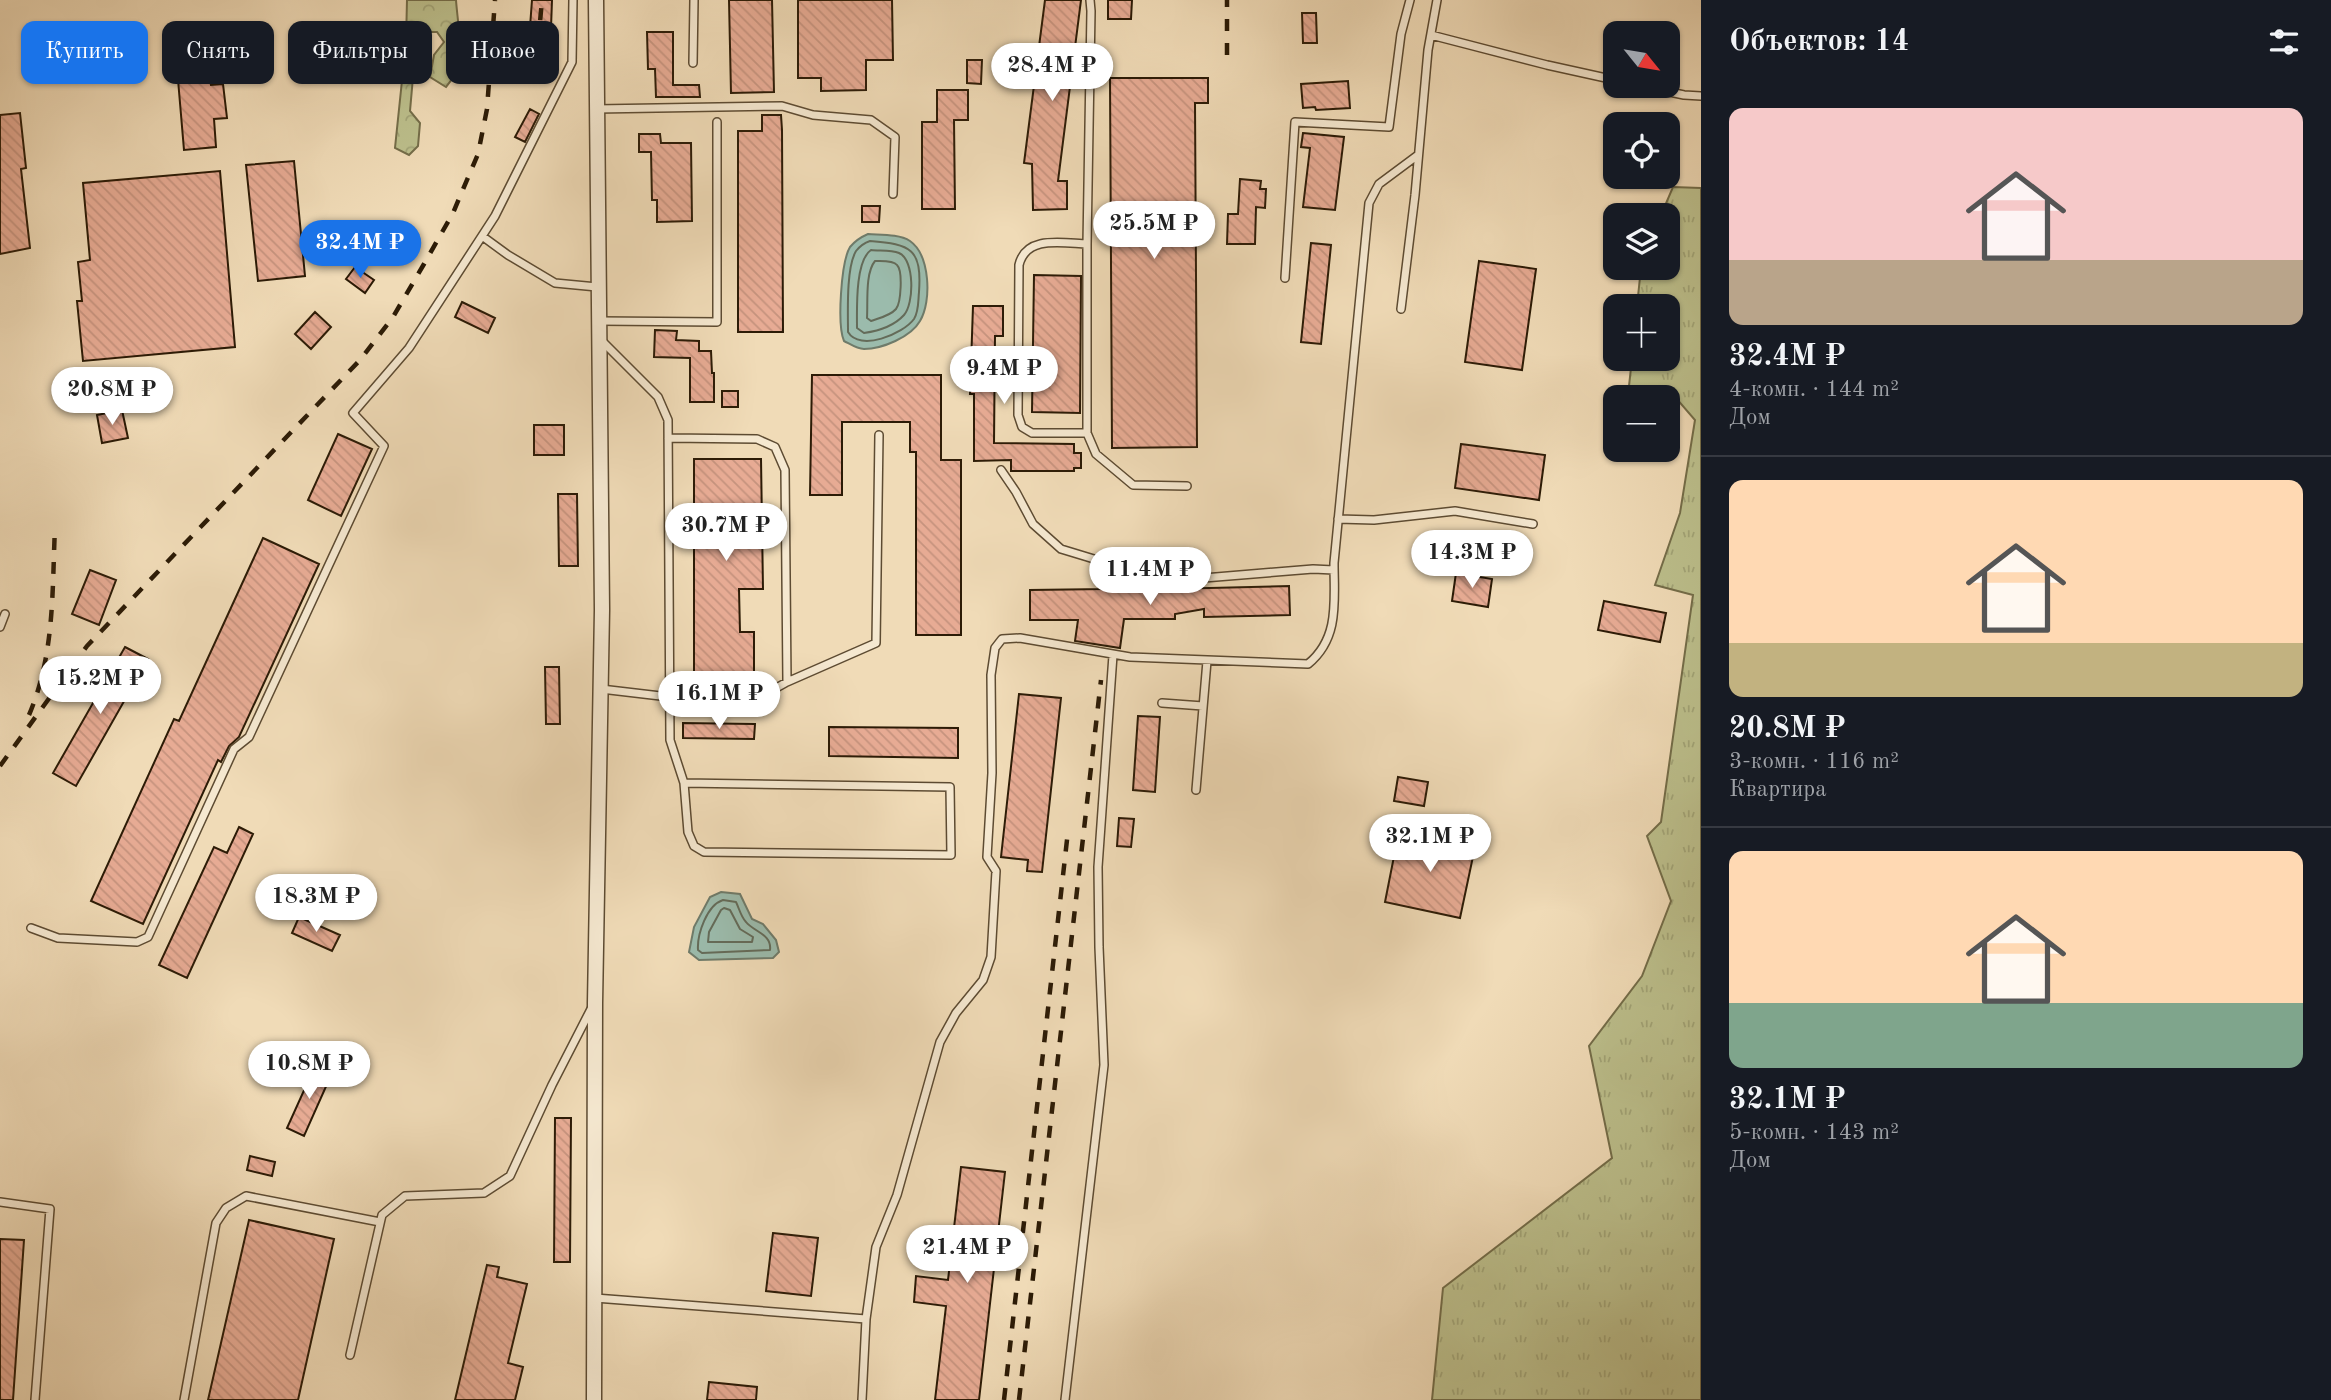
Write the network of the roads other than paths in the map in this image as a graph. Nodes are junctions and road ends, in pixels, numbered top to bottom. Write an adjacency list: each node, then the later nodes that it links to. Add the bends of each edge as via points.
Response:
1 (573, 0): 16 (lane, via 572,62)
2 (596, 0): 12 (street)
3 (694, 0): 8 (lane)
4 (1090, 0): 17 (lane)
5 (1409, 0): 18 (lane, via 1388,127 1295,122)
6 (1437, 0): 7 (lane)
7 (1431, 34): 9 (lane); 14 (lane)
8 (693, 63)
9 (1603, 77)
10 (1680, 94): 11 (lane)
11 (1701, 96)
12 (596, 109): 15 (lane, via 782,107 813,116 871,120 895,136); 19 (street)
13 (716, 122): 21 (lane, via 718,322)
14 (1418, 155): 20 (lane); 28 (lane, via 1379,184 1369,203)
15 (893, 194)
16 (482, 236): 19 (lane, via 555,283); 42 (lane, via 410,348 353,413 384,446 249,737 233,750 148,937 137,942 58,938)
17 (1087, 244): 23 (lane); 23 (lane, via 1031,247 1021,254 1018,265 1018,415 1022,427 1032,433)
18 (1285, 278)
19 (597, 287): 21 (street)
20 (1401, 310)
21 (598, 321): 22 (street)
22 (598, 338): 25 (lane, via 658,397 668,420); 36 (street)
23 (1087, 433): 27 (lane, via 1096,454 1133,485)
24 (879, 435): 35 (lane, via 876,643)
25 (668, 438): 35 (lane, via 757,439 775,447 785,470); 37 (lane)
26 (1001, 470): 30 (lane, via 1033,524 1061,549 1117,566 1204,578)
27 (1187, 486)
28 (1338, 519): 29 (lane, via 1455,511); 30 (lane)
29 (1532, 523)
30 (1334, 570): 34 (lane, via 1334,611 1327,643 1308,664)
31 (5, 614): 32 (lane)
32 (0, 627)
33 (1113, 655): 34 (lane); 47 (lane, via 1020,638 1002,639 995,648 988,857 996,871 991,957 983,980 940,1042 897,1195 876,1247); 53 (lane, via 1098,867 1104,1065)
34 (1207, 661): 39 (lane)
35 (788, 682): 37 (lane, via 760,698)
36 (600, 689): 37 (lane); 43 (street)
37 (669, 697): 40 (lane, via 670,740)
38 (1162, 703): 39 (lane)
39 (1203, 706): 41 (lane)
40 (684, 783): 40 (lane, via 950,787 951,855 704,852 694,846 688,832)
41 (1196, 790)
42 (31, 928)
43 (595, 1003): 45 (lane, via 510,1175 484,1193 405,1196); 46 (street)
44 (0, 1202): 49 (lane, via 50,1209)
45 (380, 1222): 48 (lane); 50 (lane, via 246,1196 226,1209 216,1223)
46 (595, 1298): 47 (lane); 51 (street)
47 (866, 1319): 52 (lane)
48 (350, 1355)
49 (34, 1400)
50 (184, 1400)
51 (594, 1400)
52 (862, 1400)
53 (1065, 1400)

